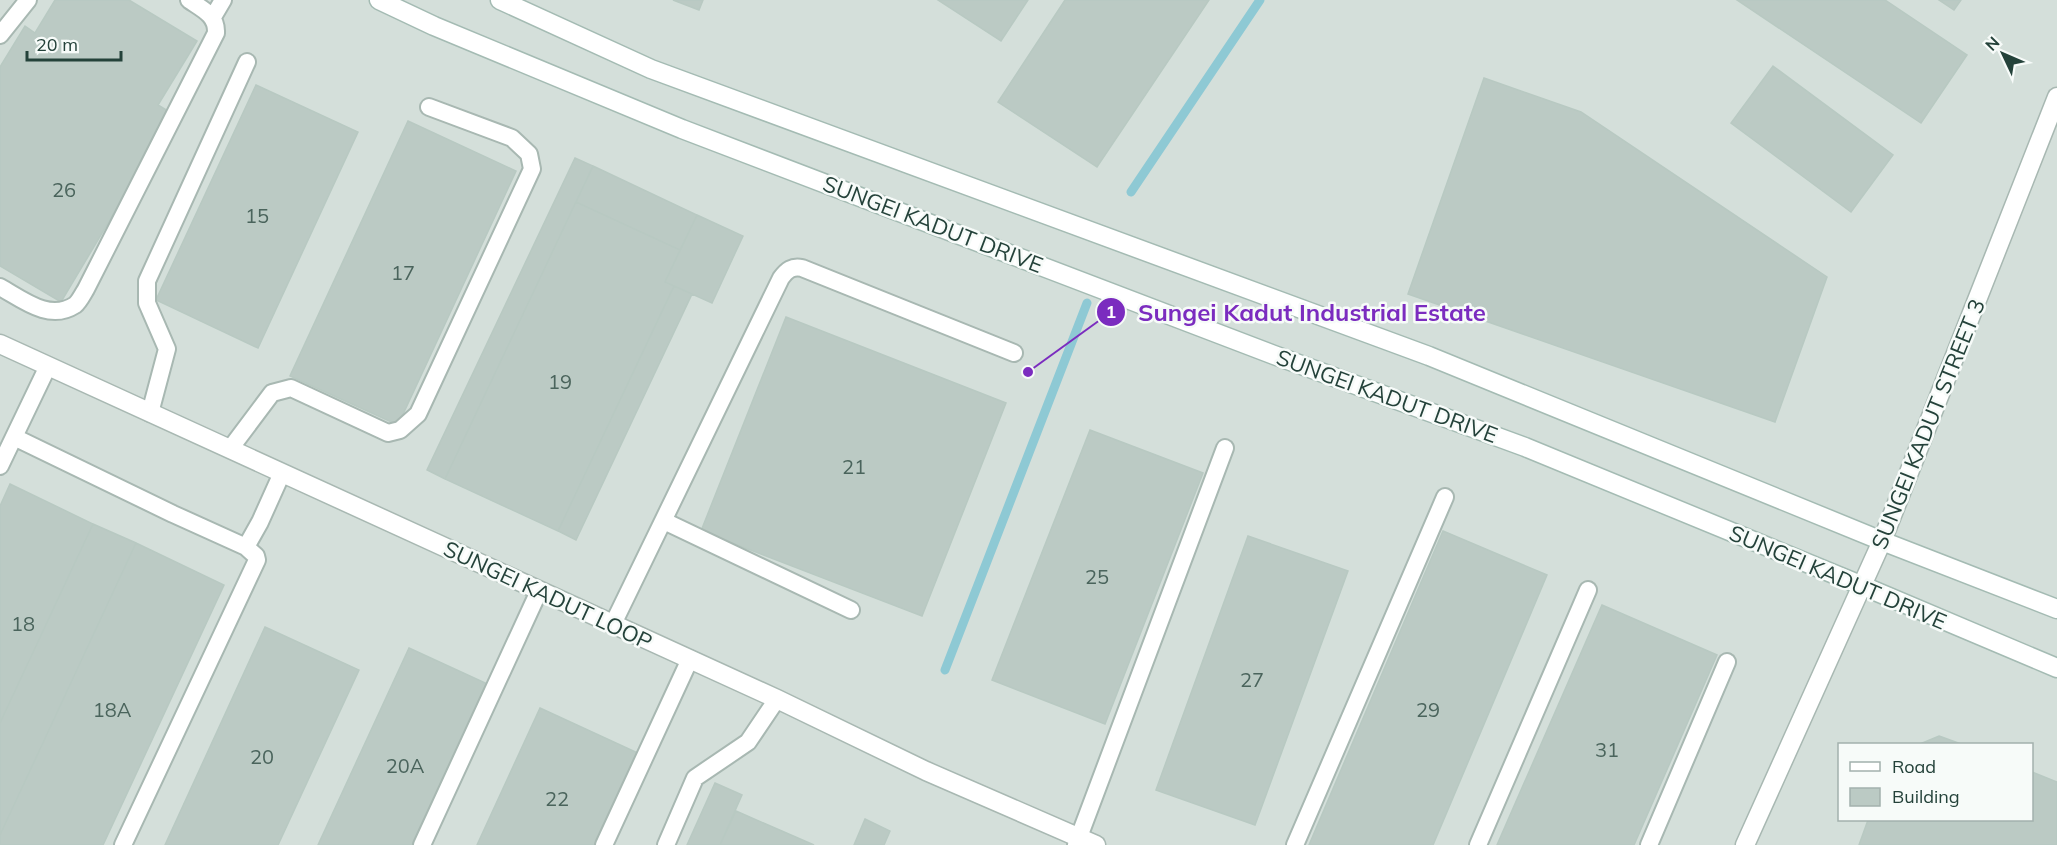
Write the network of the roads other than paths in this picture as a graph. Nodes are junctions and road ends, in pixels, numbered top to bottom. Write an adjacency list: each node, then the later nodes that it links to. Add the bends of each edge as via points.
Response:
1 (28, 0): 7 (lane)
2 (189, 0): 6 (lane)
3 (223, 0): 6 (lane)
4 (380, 0): 25 (main road, SUNGEI KADUT DRIVE, via 682,129 1525,447)
5 (500, 0): 23 (main road, SUNGEI KADUT DRIVE, via 651,69 1429,356)
6 (213, 18): 11 (lane, via 216,33 76,304 45,312)
7 (0, 35)
8 (247, 62): 15 (lane, via 147,281 147,303 167,349)
9 (2057, 97): 23 (main road, SUNGEI KADUT STREET 3)
10 (429, 107): 18 (lane, via 512,138 530,154 532,169 418,414 400,430 388,433 291,388 272,393)
11 (0, 287)
12 (0, 344): 14 (main road, SUNGEI KADUT LOOP)
13 (1014, 353): 22 (lane, via 794,267 781,278)
14 (48, 366): 15 (main road, SUNGEI KADUT LOOP); 16 (lane)
15 (150, 413): 18 (main road, SUNGEI KADUT LOOP)
16 (14, 437): 19 (lane); 24 (lane)
17 (1225, 448): 35 (lane)
18 (230, 449): 20 (main road, SUNGEI KADUT LOOP)
19 (0, 466)
20 (282, 473): 24 (lane); 27 (main road, SUNGEI KADUT LOOP)
21 (1445, 497): 40 (lane)
22 (664, 521): 29 (lane); 30 (lane)
23 (1882, 541): 25 (main road, SUNGEI KADUT STREET 3); 28 (main road, SUNGEI KADUT DRIVE)
24 (246, 547): 36 (lane, via 254,552 256,560)
25 (1863, 586): 33 (main road, SUNGEI KADUT DRIVE); 43 (main road, SUNGEI KADUT STREET 3)
26 (1588, 590): 41 (lane)
27 (539, 591): 30 (main road, SUNGEI KADUT LOOP); 37 (lane)
28 (2057, 609)
29 (851, 610)
30 (613, 624): 31 (main road, SUNGEI KADUT LOOP)
31 (690, 660): 34 (main road, SUNGEI KADUT LOOP); 38 (lane)
32 (1727, 662): 42 (lane)
33 (2057, 668)
34 (777, 699): 35 (main road, SUNGEI KADUT LOOP); 39 (lane, via 748,742 695,778)
35 (1084, 842)
36 (123, 845)
37 (422, 845)
38 (604, 845)
39 (666, 845)
40 (1295, 845)
41 (1478, 845)
42 (1649, 845)
43 (1745, 845)

